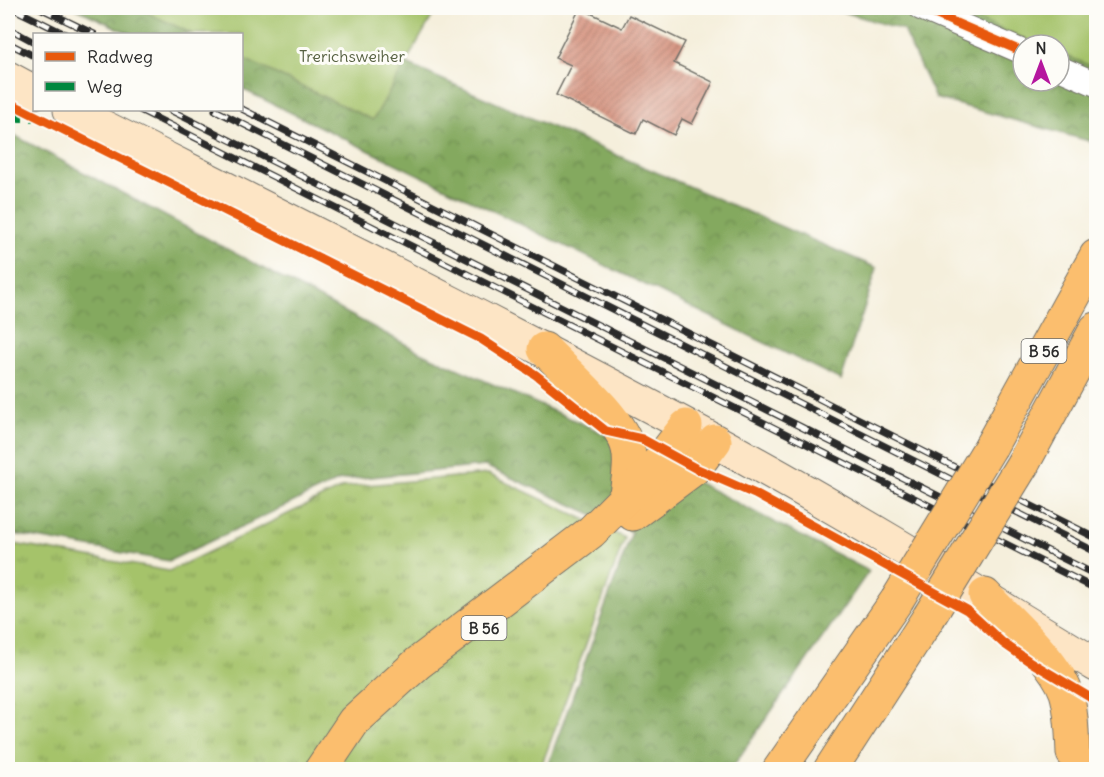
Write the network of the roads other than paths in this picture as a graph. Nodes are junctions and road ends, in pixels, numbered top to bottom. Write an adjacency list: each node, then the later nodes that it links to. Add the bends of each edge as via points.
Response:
1 (921, 8): 2 (street)
2 (1011, 47)
3 (1071, 73): 5 (street)
4 (8, 78): 6 (main road)
5 (1096, 84)
6 (33, 91)
7 (72, 111): 10 (main road)
8 (1096, 256): 20 (highway, B 56, bridge, via 991,446 897,600)
9 (1096, 329): 21 (highway, B 56, bridge, via 1023,462)
10 (544, 349): 11 (main road); 13 (highway, via 607,412 621,433 628,448 630,468)
11 (686, 426): 12 (main road); 13 (highway)
12 (715, 441): 14 (main road); 19 (highway, B 56, via 695,468 419,680 377,720 354,749)
13 (625, 500): 18 (highway, via 591,532 418,663 354,721)
14 (985, 595): 15 (main road); 17 (highway, via 1046,661 1065,691)
15 (1096, 665)
16 (1096, 710): 17 (highway)
17 (1082, 764)
18 (321, 770)
19 (344, 770)
20 (779, 770)
21 (830, 770)

